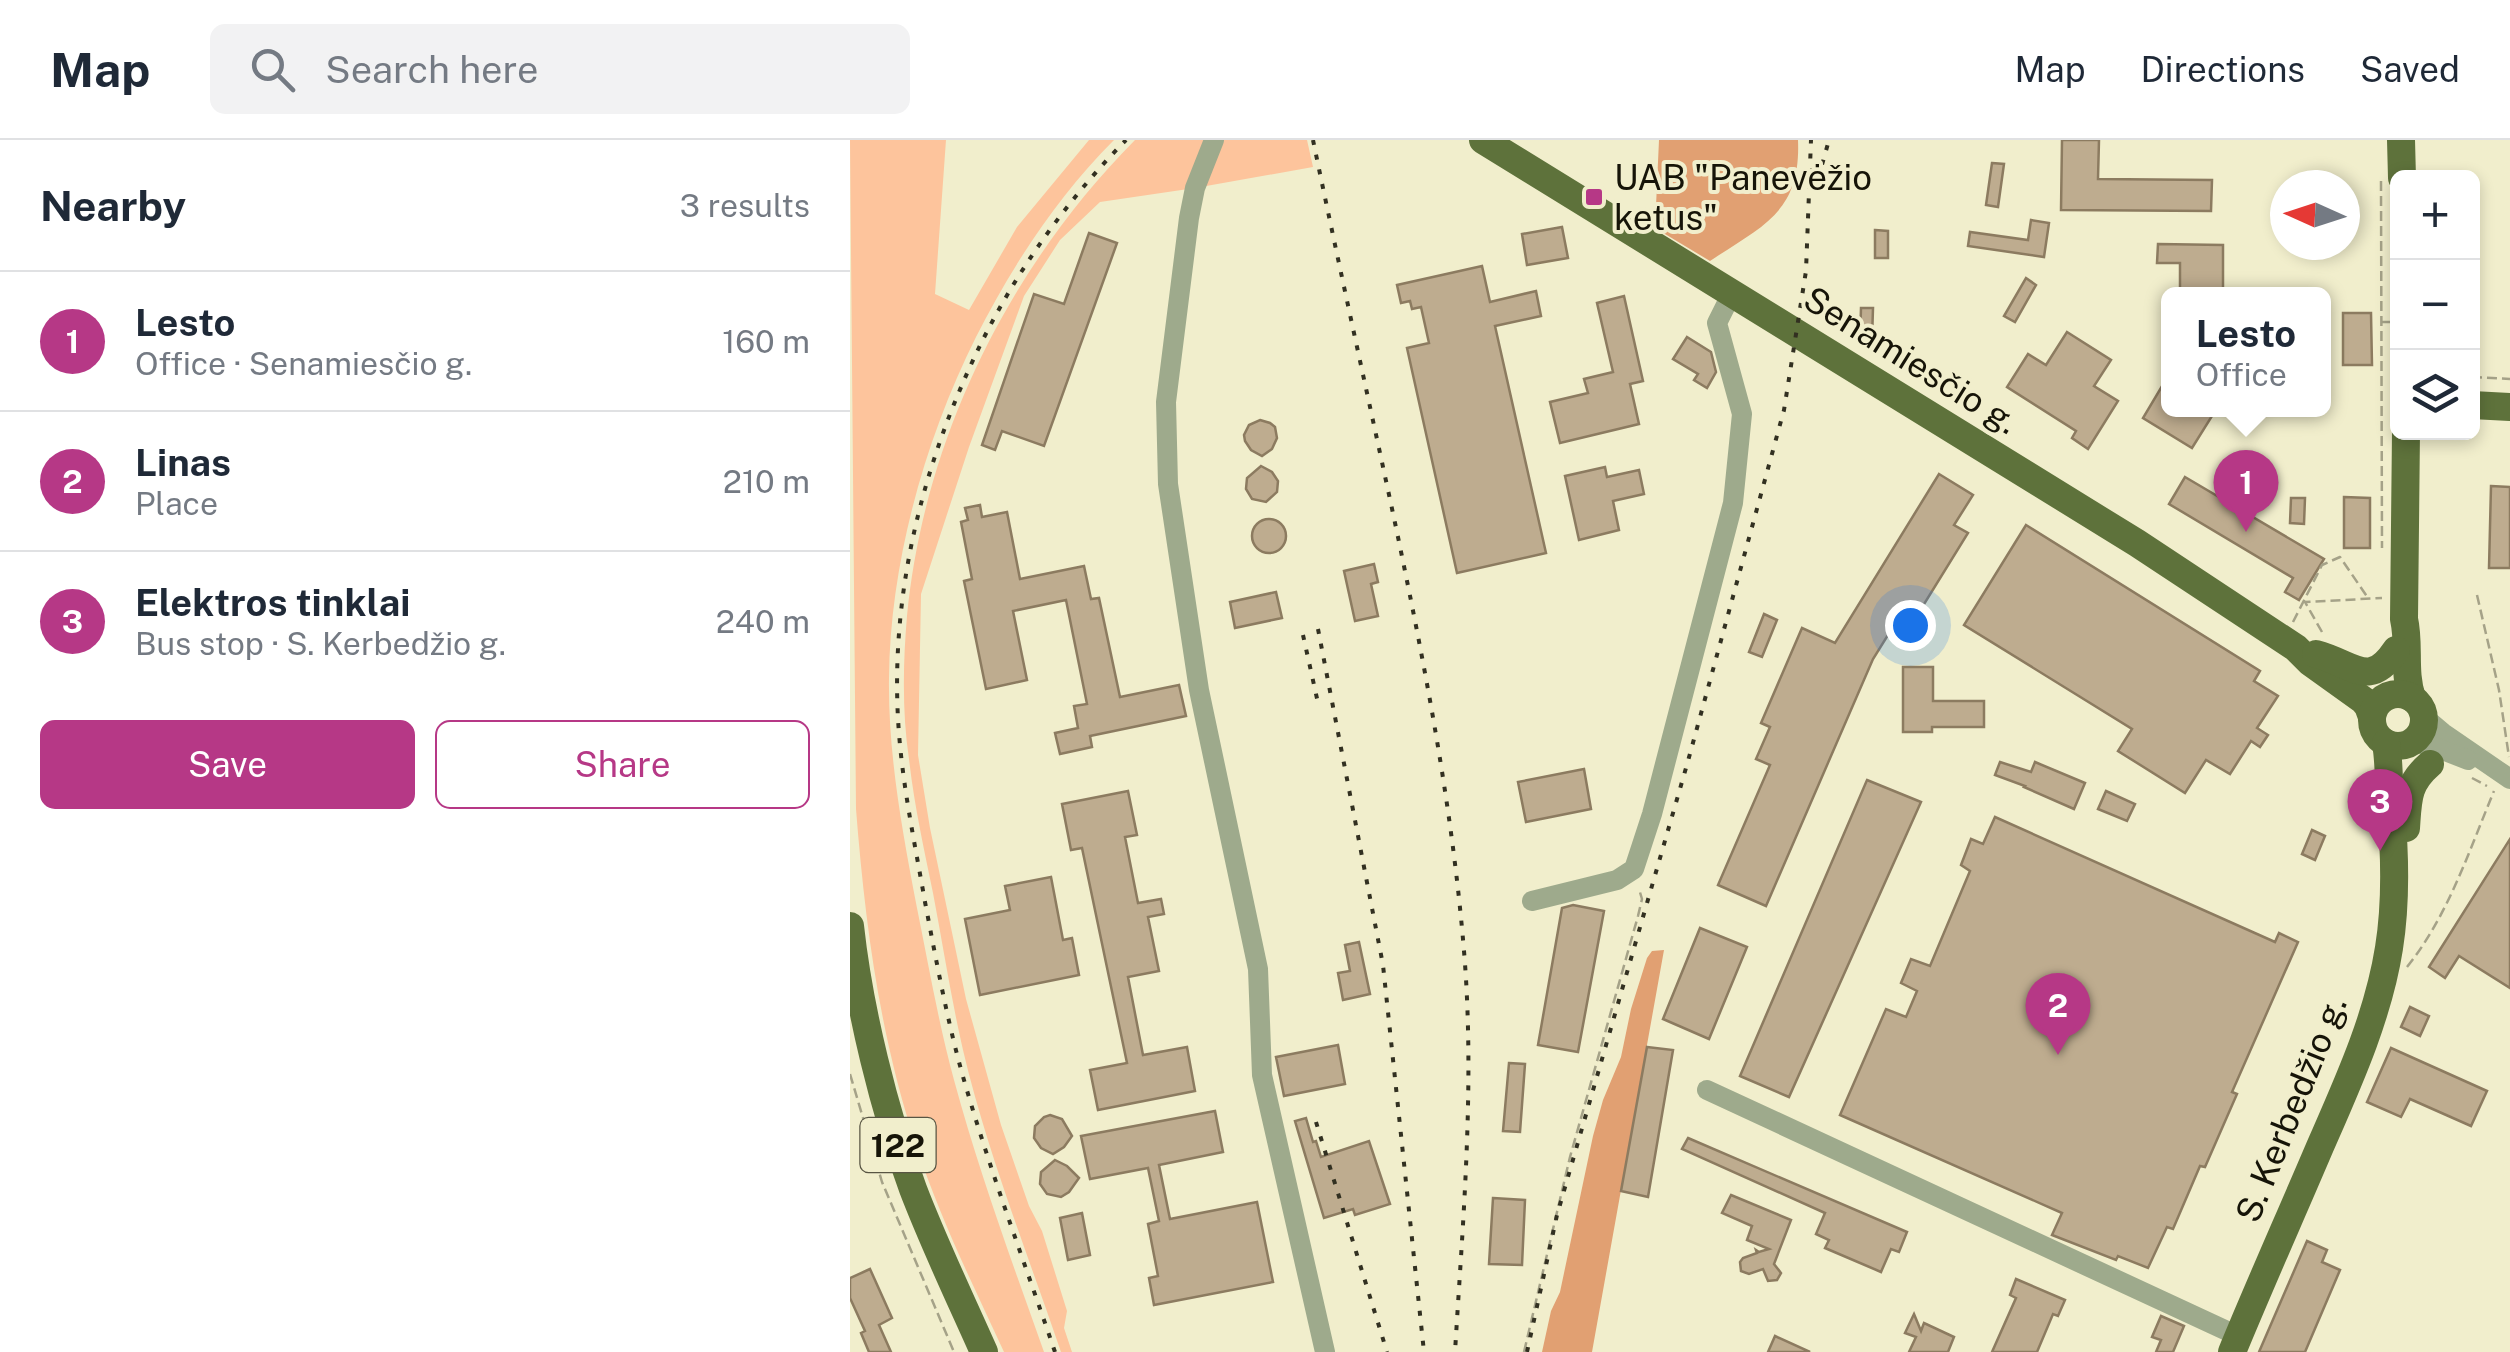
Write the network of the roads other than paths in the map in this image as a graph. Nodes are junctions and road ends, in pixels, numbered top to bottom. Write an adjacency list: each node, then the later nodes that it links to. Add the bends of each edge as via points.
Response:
1 (1214, 140): 20 (street, via 1189,218 1166,402 1168,484 1199,690 1258,968 1262,1076)
2 (1483, 140): 5 (main road, Senamiesčio g.)
3 (2400, 140): 4 (main road)
4 (2392, 170)
5 (1732, 293): 10 (main road, Senamiesčio g.); 15 (street, via 1717,323 1742,414 1733,504 1634,869 1616,880)
6 (2480, 405): 7 (main road)
7 (2510, 407)
8 (2406, 440): 9 (main road)
9 (2404, 619): 11 (main road, via 2396,650); 11 (main road, via 2408,686)
10 (2306, 640): 11 (main road, Senamiesčio g., via 2365,672); 11 (main road, Senamiesčio g., via 2310,662 2368,706)
11 (2397, 714): 13 (street, Senamiesčio g., via 2436,747); 14 (main road, S. Kerbedžio g., via 2390,768)
12 (2430, 764): 13 (street, via 2454,763); 14 (main road, S. Kerbedžio g., via 2409,795 2402,865)
13 (2504, 777)
14 (2392, 887): 18 (main road, S. Kerbedžio g., via 2389,945 2365,1036)
15 (1532, 901)
16 (850, 926): 19 (main road, 122, via 901,1153)
17 (1707, 1090): 18 (street)
18 (2235, 1344)
19 (984, 1352)
20 (1325, 1352)

